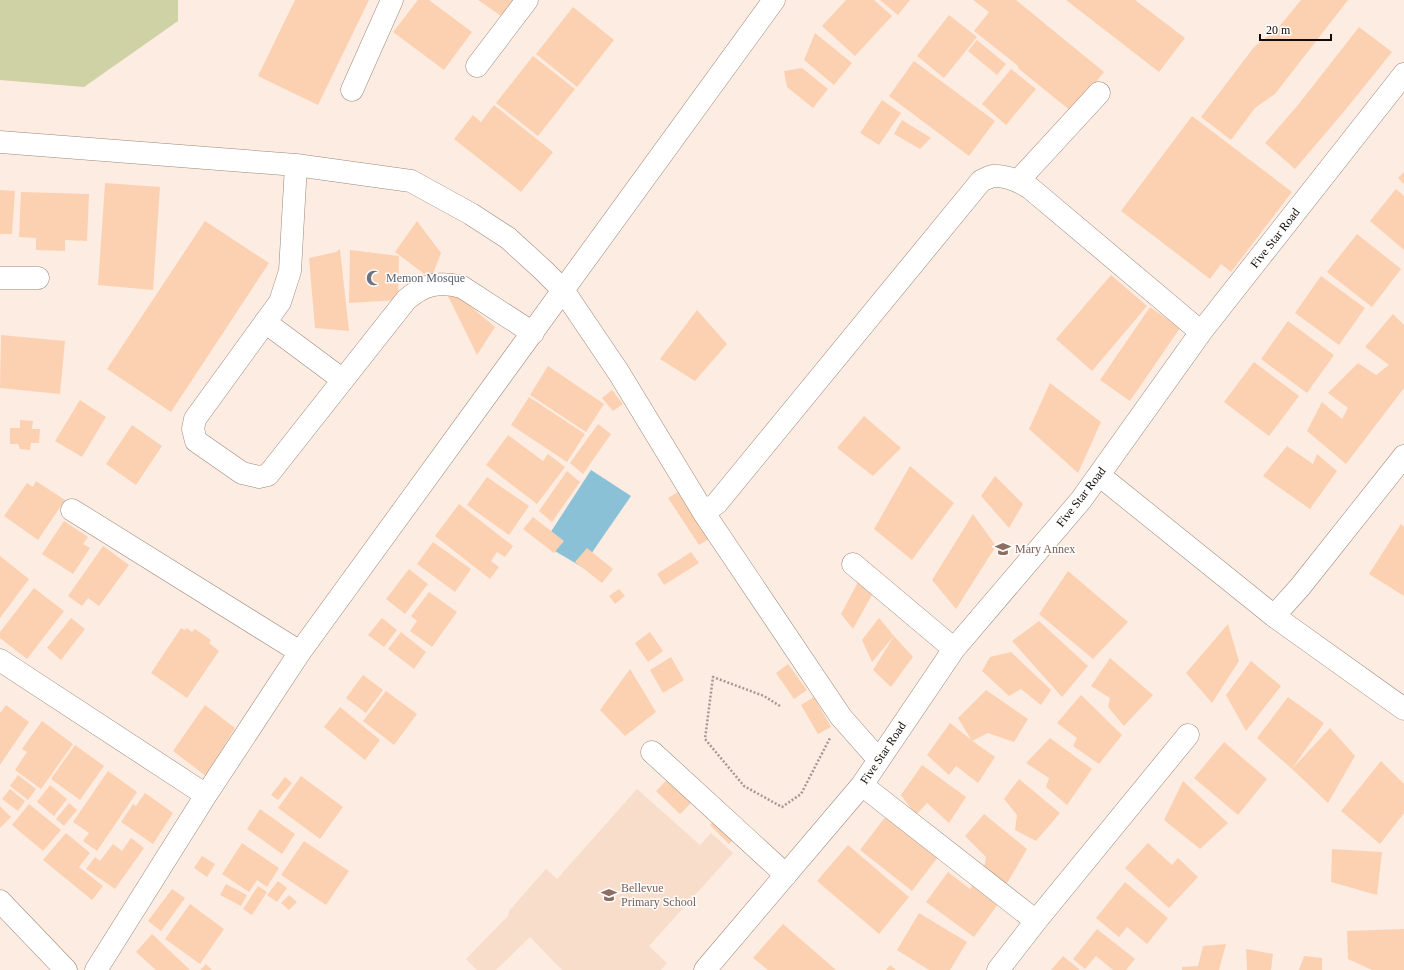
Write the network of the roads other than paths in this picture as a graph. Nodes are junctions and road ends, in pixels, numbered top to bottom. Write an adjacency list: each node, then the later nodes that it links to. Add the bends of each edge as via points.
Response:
1 (392, 0): 6 (street)
2 (527, 0): 4 (street)
3 (774, 0): 13 (street)
4 (477, 66)
5 (1404, 74): 15 (street, Five Star Road)
6 (352, 90)
7 (1099, 93): 10 (street)
8 (0, 142): 9 (street)
9 (296, 165): 13 (street, via 411,181 472,214 508,238); 14 (street, via 290,271 280,302)
10 (1018, 180): 15 (street); 21 (street, via 993,176 981,181 722,497)
11 (0, 278): 12 (street)
12 (38, 278)
13 (563, 290): 16 (street); 21 (street, via 619,373)
14 (265, 322): 17 (street); 17 (street, via 195,419 193,429 196,441 242,473 259,477 268,475)
15 (1201, 332): 19 (street, Five Star Road)
16 (533, 333): 17 (street, via 462,287 438,284 417,290 406,300); 25 (street)
17 (343, 380)
18 (1404, 456): 23 (street)
19 (1099, 474): 23 (street); 24 (street, Five Star Road, via 1081,500)
20 (72, 510): 25 (street)
21 (704, 513): 30 (street, via 841,716)
22 (853, 564): 24 (street)
23 (1274, 616): 27 (street)
24 (954, 649): 30 (street, Five Star Road)
25 (300, 652): 32 (street)
26 (0, 660): 32 (street)
27 (1404, 709)
28 (1188, 735): 35 (street)
29 (652, 752): 33 (street)
30 (879, 760): 31 (street, Five Star Road)
31 (862, 785): 33 (street, Five Star Road); 35 (street)
32 (206, 795): 37 (street)
33 (786, 875): 38 (street, Five Star Road)
34 (0, 901): 36 (street)
35 (1036, 921): 39 (street)
36 (66, 970)
37 (96, 970)
38 (705, 970)
39 (998, 970)

